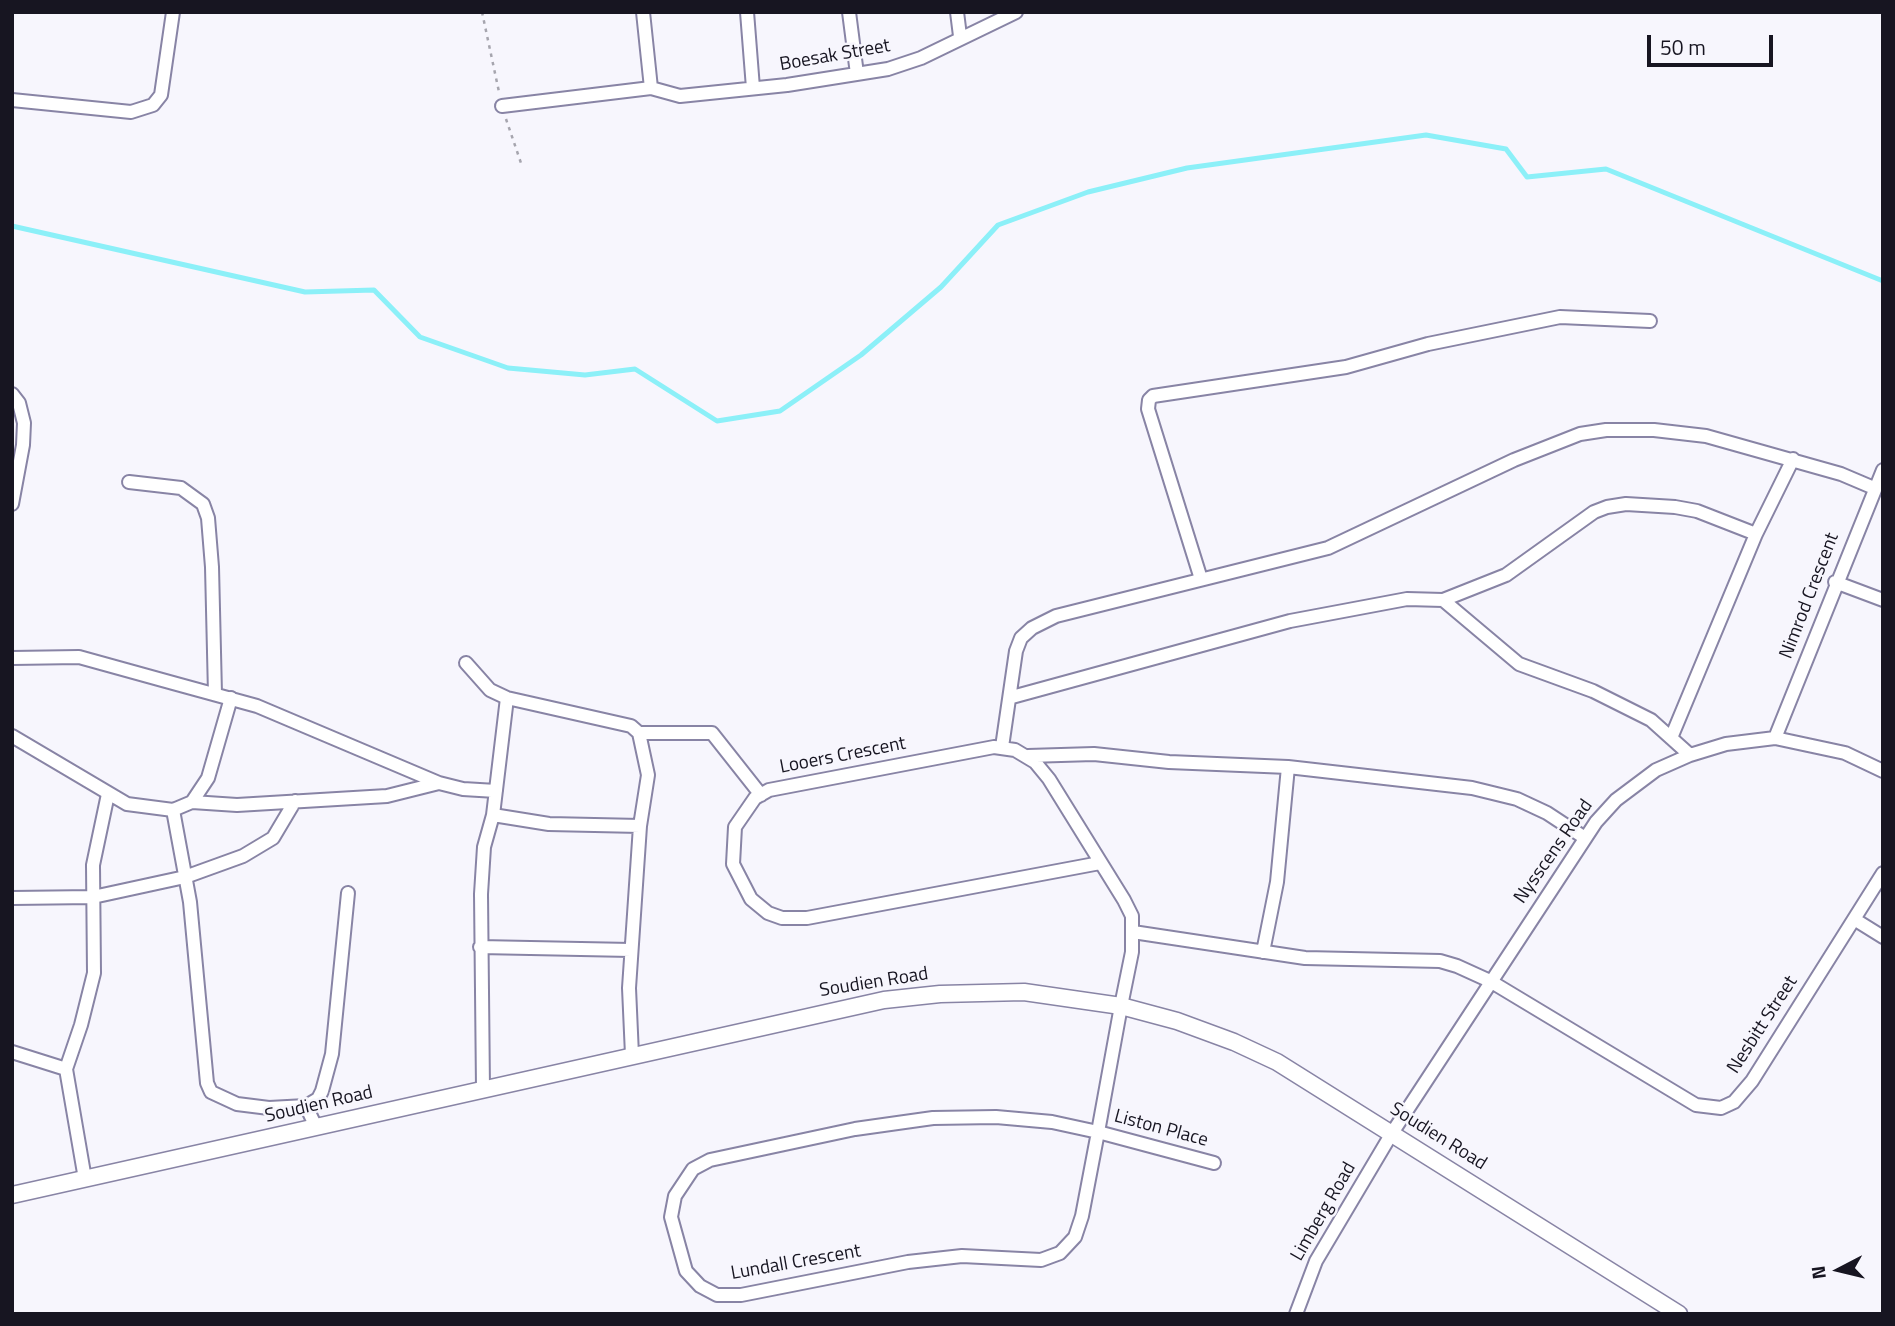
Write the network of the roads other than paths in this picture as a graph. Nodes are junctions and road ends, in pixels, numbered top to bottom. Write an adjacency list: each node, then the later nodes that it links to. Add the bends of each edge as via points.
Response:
1 (173, 12): 11 (street, via 161,94 153,105 131,112)
2 (643, 12): 9 (street)
3 (747, 12): 10 (street)
4 (849, 12): 8 (street)
5 (957, 12): 7 (street)
6 (1016, 12): 7 (street, Boesak Street)
7 (960, 37): 8 (street, Boesak Street, via 921,58)
8 (857, 74): 10 (street, Boesak Street)
9 (651, 88): 10 (street, Boesak Street, via 680,96); 12 (street, Boesak Street)
10 (753, 88)
11 (12, 100)
12 (502, 106)
13 (1650, 321): 21 (street, via 1560,317 1428,344 1346,367 1153,396 1148,409)
14 (12, 394): 19 (street, via 24,423)
15 (1793, 459): 18 (street); 20 (street); 21 (street, via 1706,436 1654,430 1580,434 1514,460 1328,548)
16 (1883, 470): 18 (street, Nimrod Crescent)
17 (129, 482): 27 (street, via 181,488 203,504 212,567)
18 (1874, 488): 22 (street, Nimrod Crescent)
19 (12, 504)
20 (1756, 534): 23 (street, via 1675,507 1606,507 1506,575); 33 (street)
21 (1201, 579): 28 (street, via 1056,616 1032,628 1016,650)
22 (1835, 582): 24 (street); 34 (street, Nimrod Crescent)
23 (1443, 600): 28 (street, via 1407,599 1290,621); 33 (street, via 1519,664 1593,691 1651,720)
24 (1883, 600)
25 (12, 658): 27 (street, via 79,657)
26 (466, 663): 30 (street, via 491,690)
27 (215, 694): 29 (street)
28 (1012, 697): 35 (street)
29 (231, 698): 40 (street); 45 (street, via 208,778)
30 (507, 698): 31 (street, via 631,726); 41 (street)
31 (639, 733): 43 (street, via 712,733); 48 (street, via 648,775)
32 (12, 736): 42 (street)
33 (1671, 738): 36 (street)
34 (1776, 738): 36 (street, Nysscens Road, via 1726,744); 39 (street, Nysscens Road, via 1845,753)
35 (1002, 747): 37 (street, Looers Crescent); 43 (street, Looers Crescent)
36 (1690, 755): 49 (street, Nysscens Road, via 1656,770 1616,800)
37 (1028, 756): 38 (street, via 1094,754); 50 (street, Looers Crescent, via 1049,779)
38 (1287, 767): 49 (street, via 1472,788 1517,799); 61 (street, via 1277,882)
39 (1883, 771)
40 (439, 783): 41 (street); 44 (street, via 387,796)
41 (496, 791): 47 (street)
42 (108, 794): 46 (street, via 127,804); 54 (street, via 93,866)
43 (761, 795): 50 (street, Looers Crescent, via 735,827 733,864 751,899 782,918 807,918)
44 (295, 801): 45 (street); 52 (street, via 273,838 243,856)
45 (192, 802): 46 (street)
46 (173, 810): 52 (street)
47 (494, 815): 48 (street, via 549,824); 59 (street, via 484,847)
48 (640, 826): 60 (street)
49 (1585, 838): 62 (street, Nysscens Road)
50 (1100, 863): 57 (street, Looers Crescent, via 1125,900)
51 (1883, 873): 56 (street, Nesbitt Street)
52 (185, 877): 54 (street); 68 (street, via 211,1092 237,1104)
53 (348, 894): 68 (street, via 332,1054 322,1091)
54 (93, 897): 55 (street); 66 (street, via 94,973 82,1025)
55 (12, 898)
56 (1854, 919): 58 (street); 62 (street, Nesbitt Street, via 1752,1081 1721,1108 1696,1105)
57 (1133, 932): 61 (street, Nesbitt Street); 63 (street, Looers Crescent)
58 (1883, 937)
59 (480, 947): 60 (street); 67 (street)
60 (631, 950): 65 (street)
61 (1263, 952): 62 (street, Nesbitt Street, via 1329,959 1440,961)
62 (1490, 981): 71 (street, Nysscens Road)
63 (1121, 1006): 65 (street, Soudien Road, via 1024,992 940,994 884,1000); 70 (street, Lundall Crescent); 71 (street, Soudien Road, via 1234,1042 1316,1085)
64 (12, 1052): 66 (street)
65 (632, 1055): 67 (street, Soudien Road)
66 (65, 1069): 73 (street)
67 (483, 1089): 69 (street, Soudien Road)
68 (306, 1106): 69 (street)
69 (316, 1127): 73 (street, Soudien Road)
70 (1098, 1132): 70 (street, Lundall Crescent, via 996,1117 933,1118 855,1129 710,1160 693,1169 680,1185 671,1217 674,1233 686,1271 699,1286 717,1295 741,1295 962,1256 1052,1258 1075,1237); 72 (street, Liston Place)
71 (1392, 1133): 75 (street, Limberg Road, via 1316,1261); 76 (street, Soudien Road)
72 (1214, 1163)
73 (85, 1179): 74 (street, Soudien Road)
74 (12, 1195)
75 (1296, 1314)
76 (1679, 1314)

